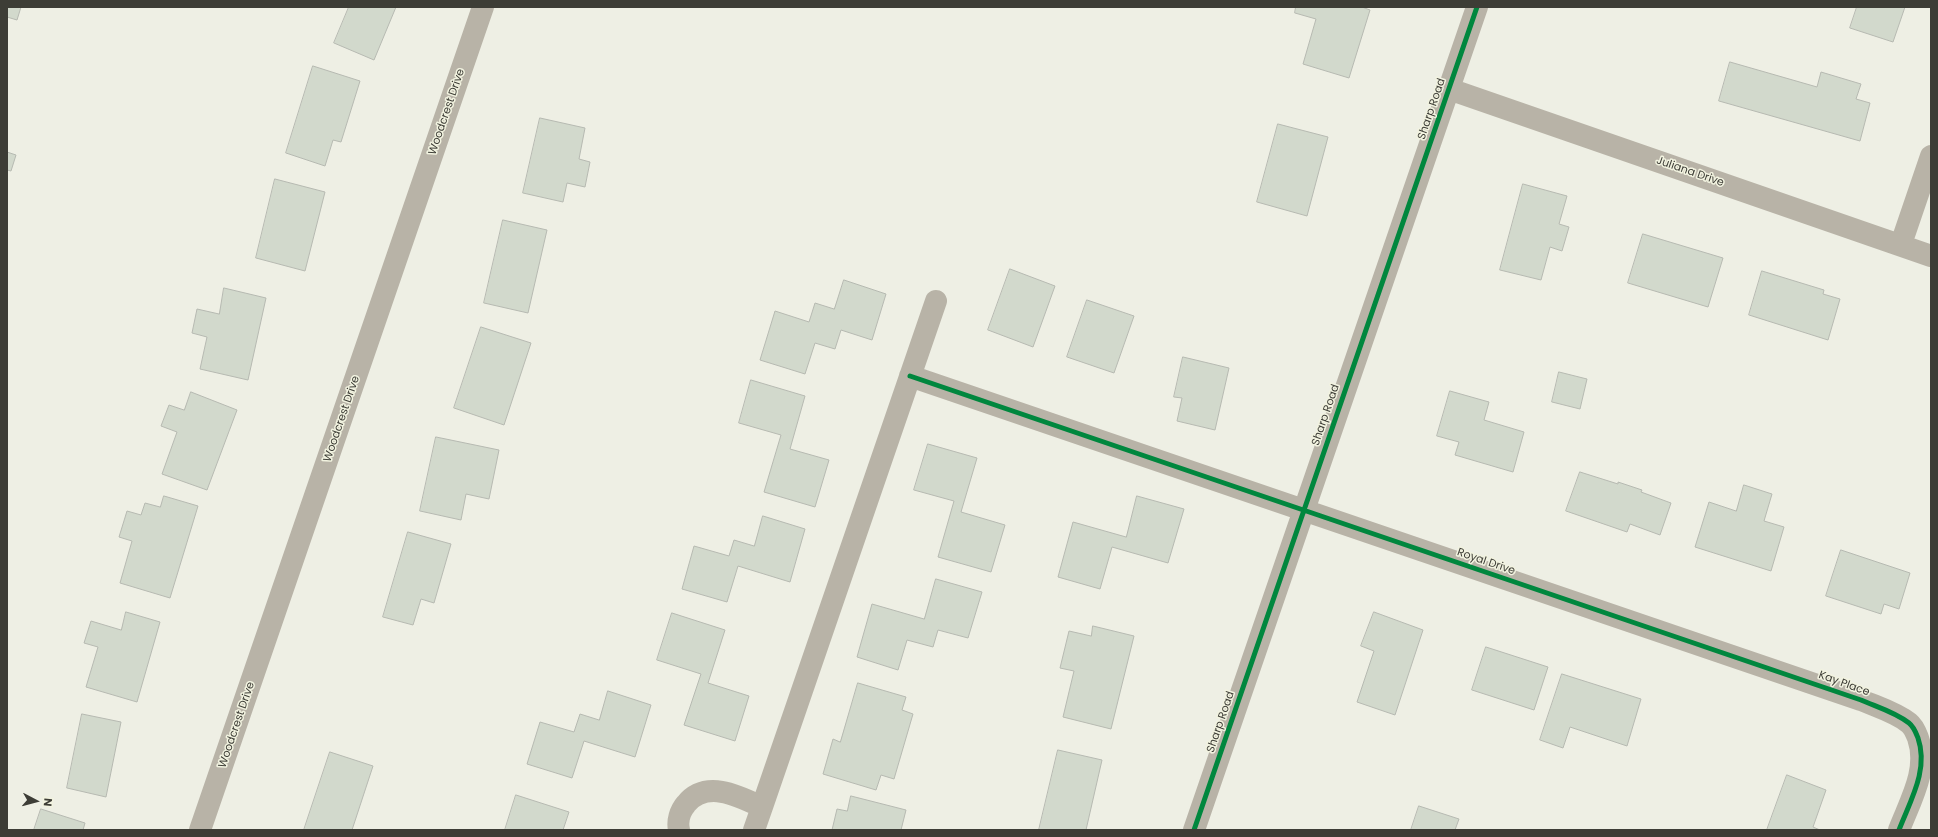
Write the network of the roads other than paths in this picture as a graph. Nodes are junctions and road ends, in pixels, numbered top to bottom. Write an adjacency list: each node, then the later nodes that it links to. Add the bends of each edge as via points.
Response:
1 (483, 7): 12 (street, Woodcrest Drive)
2 (1477, 7): 3 (street, Sharp Road)
3 (1449, 89): 5 (street, Juliana Drive); 9 (street, Sharp Road)
4 (1931, 156): 5 (street)
5 (1900, 244): 6 (street, Juliana Drive)
6 (1931, 256)
7 (936, 300): 8 (street)
8 (910, 376): 9 (street, Royal Drive); 11 (street)
9 (1304, 511): 10 (street, Royal Drive); 15 (street, Sharp Road)
10 (1662, 632): 16 (street, Kay Place, via 1861,700 1901,717 1910,724 1916,732 1922,750 1920,777)
11 (762, 807): 13 (street, via 736,794 697,794 682,810); 14 (street)
12 (200, 830)
13 (679, 830)
14 (754, 830)
15 (1194, 830)
16 (1899, 830)

